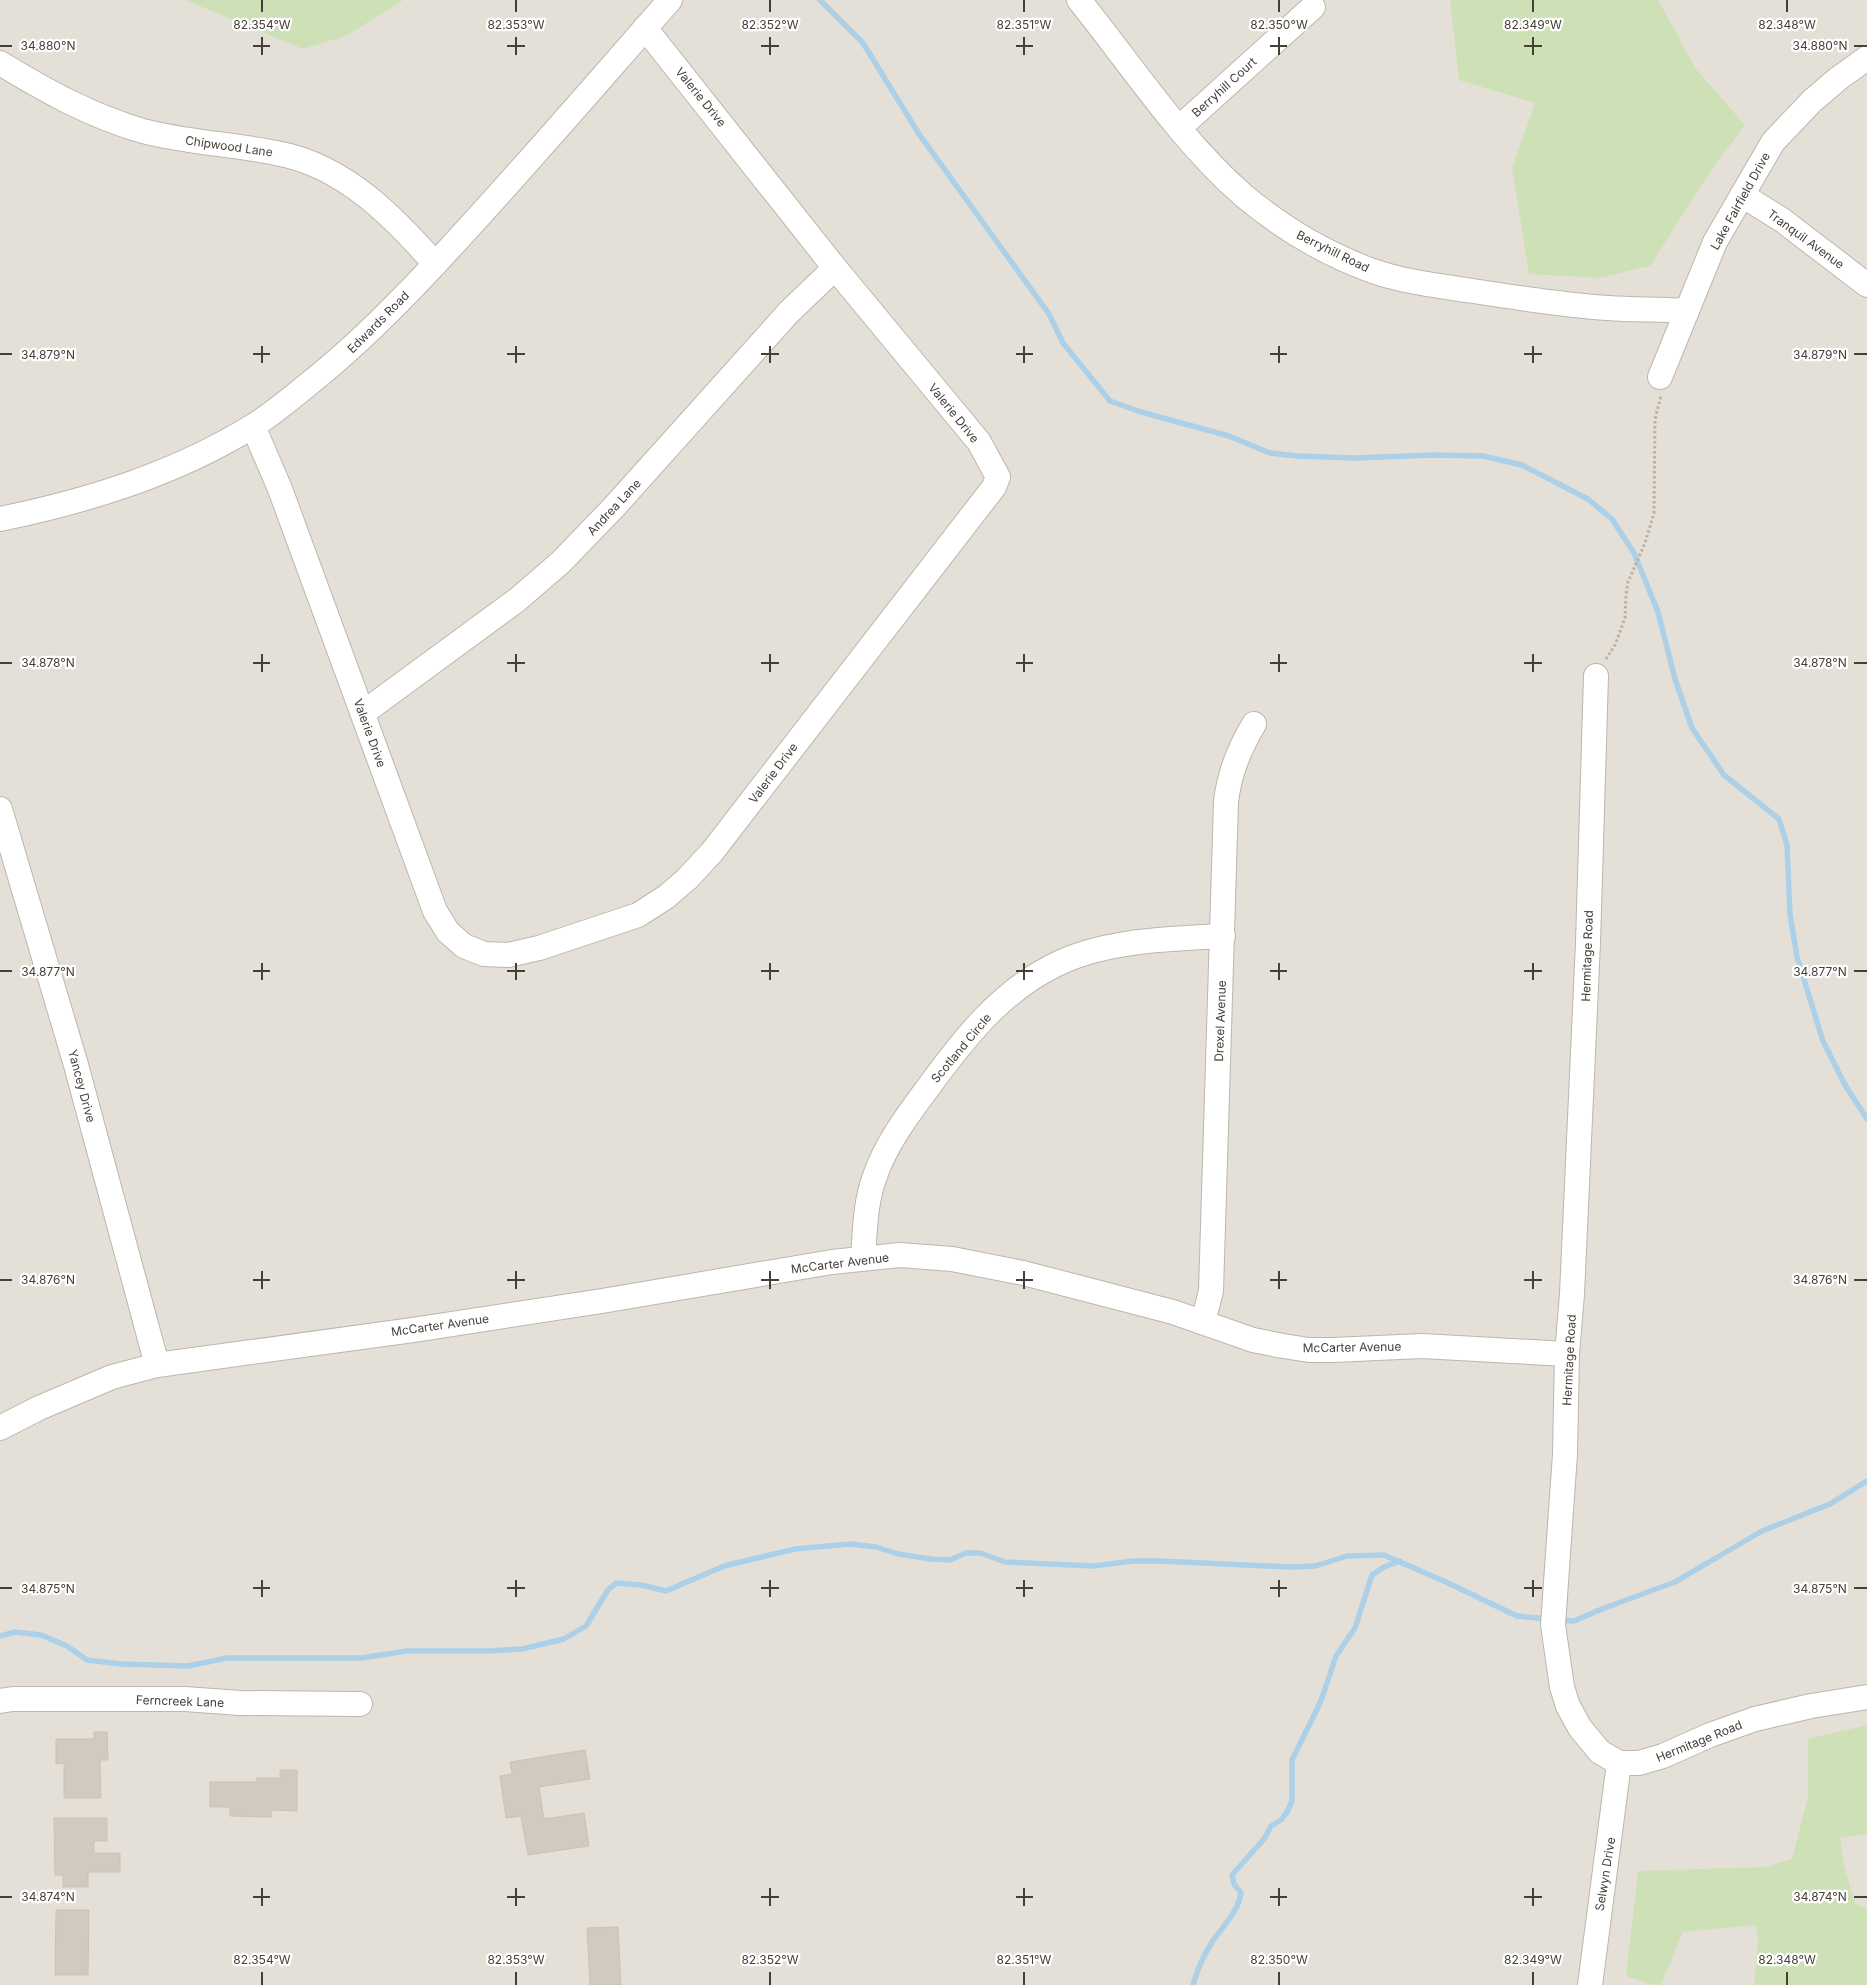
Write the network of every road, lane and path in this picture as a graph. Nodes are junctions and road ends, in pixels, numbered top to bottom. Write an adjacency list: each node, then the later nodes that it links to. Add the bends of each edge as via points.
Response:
1 (670, 0): 4 (street, Edwards Road)
2 (1079, 0): 7 (street, Berryhill Road)
3 (1313, 7): 7 (street, Berryhill Court)
4 (645, 28): 9 (street, Edwards Road); 10 (street, Valerie Drive)
5 (1867, 58): 8 (street, Lake Fairfield Drive, via 1812,101 1780,134)
6 (0, 63): 9 (street, Chipwood Lane, via 42,89 114,122 186,140 282,154 322,168 385,211)
7 (1179, 128): 12 (street, Berryhill Road, via 1244,195 1281,225 1372,270 1440,286 1525,299)
8 (1742, 195): 11 (street, Tranquil Avenue, via 1782,220); 12 (street, Lake Fairfield Drive, via 1715,242)
9 (435, 264): 14 (street, Edwards Road, via 341,358)
10 (835, 268): 18 (street, Andrea Lane, via 790,312 561,562 517,600); 18 (street, Valerie Drive, via 979,442 998,476 994,487 712,852 687,879 638,915 539,948 493,955 464,946 448,932 435,911)
11 (1867, 285)
12 (1687, 312): 13 (street, Lake Fairfield Drive)
13 (1660, 378): 16 (path, via 1661,395 1655,418 1654,513 1645,544 1628,582 1625,618)
14 (253, 426): 15 (street, Edwards Road, via 191,459 128,486); 18 (street, Valerie Drive, via 280,489)
15 (0, 520)
16 (1615, 645)
17 (1596, 676): 24 (street, Hermitage Road, via 1588,943)
18 (363, 713)
19 (1254, 724): 21 (street, Drexel Avenue, via 1240,747 1228,784)
20 (0, 808): 25 (street, Yancey Drive, via 76,1065)
21 (1223, 936): 22 (street, Scotland Circle, via 1114,946 1076,956 1028,980 1000,1002 953,1053 886,1152 868,1200); 23 (street, Drexel Avenue, via 1211,1291)
22 (863, 1258): 23 (street, McCarter Avenue, via 900,1255 952,1259 1023,1273); 25 (street, McCarter Avenue, via 472,1321)
23 (1203, 1322): 24 (street, McCarter Avenue, via 1253,1340 1309,1350 1422,1346)
24 (1567, 1354): 30 (street, Hermitage Road, via 1565,1454 1554,1618 1562,1687 1580,1728 1600,1752)
25 (157, 1365): 26 (street, McCarter Avenue, via 112,1377)
26 (0, 1428)
27 (1867, 1697): 30 (street, Hermitage Road, via 1755,1719 1664,1756 1639,1763)
28 (0, 1701): 29 (street, Ferncreek Lane, via 185,1699)
29 (360, 1704)
30 (1619, 1763): 31 (street, Selwyn Drive)
31 (1590, 1985)

